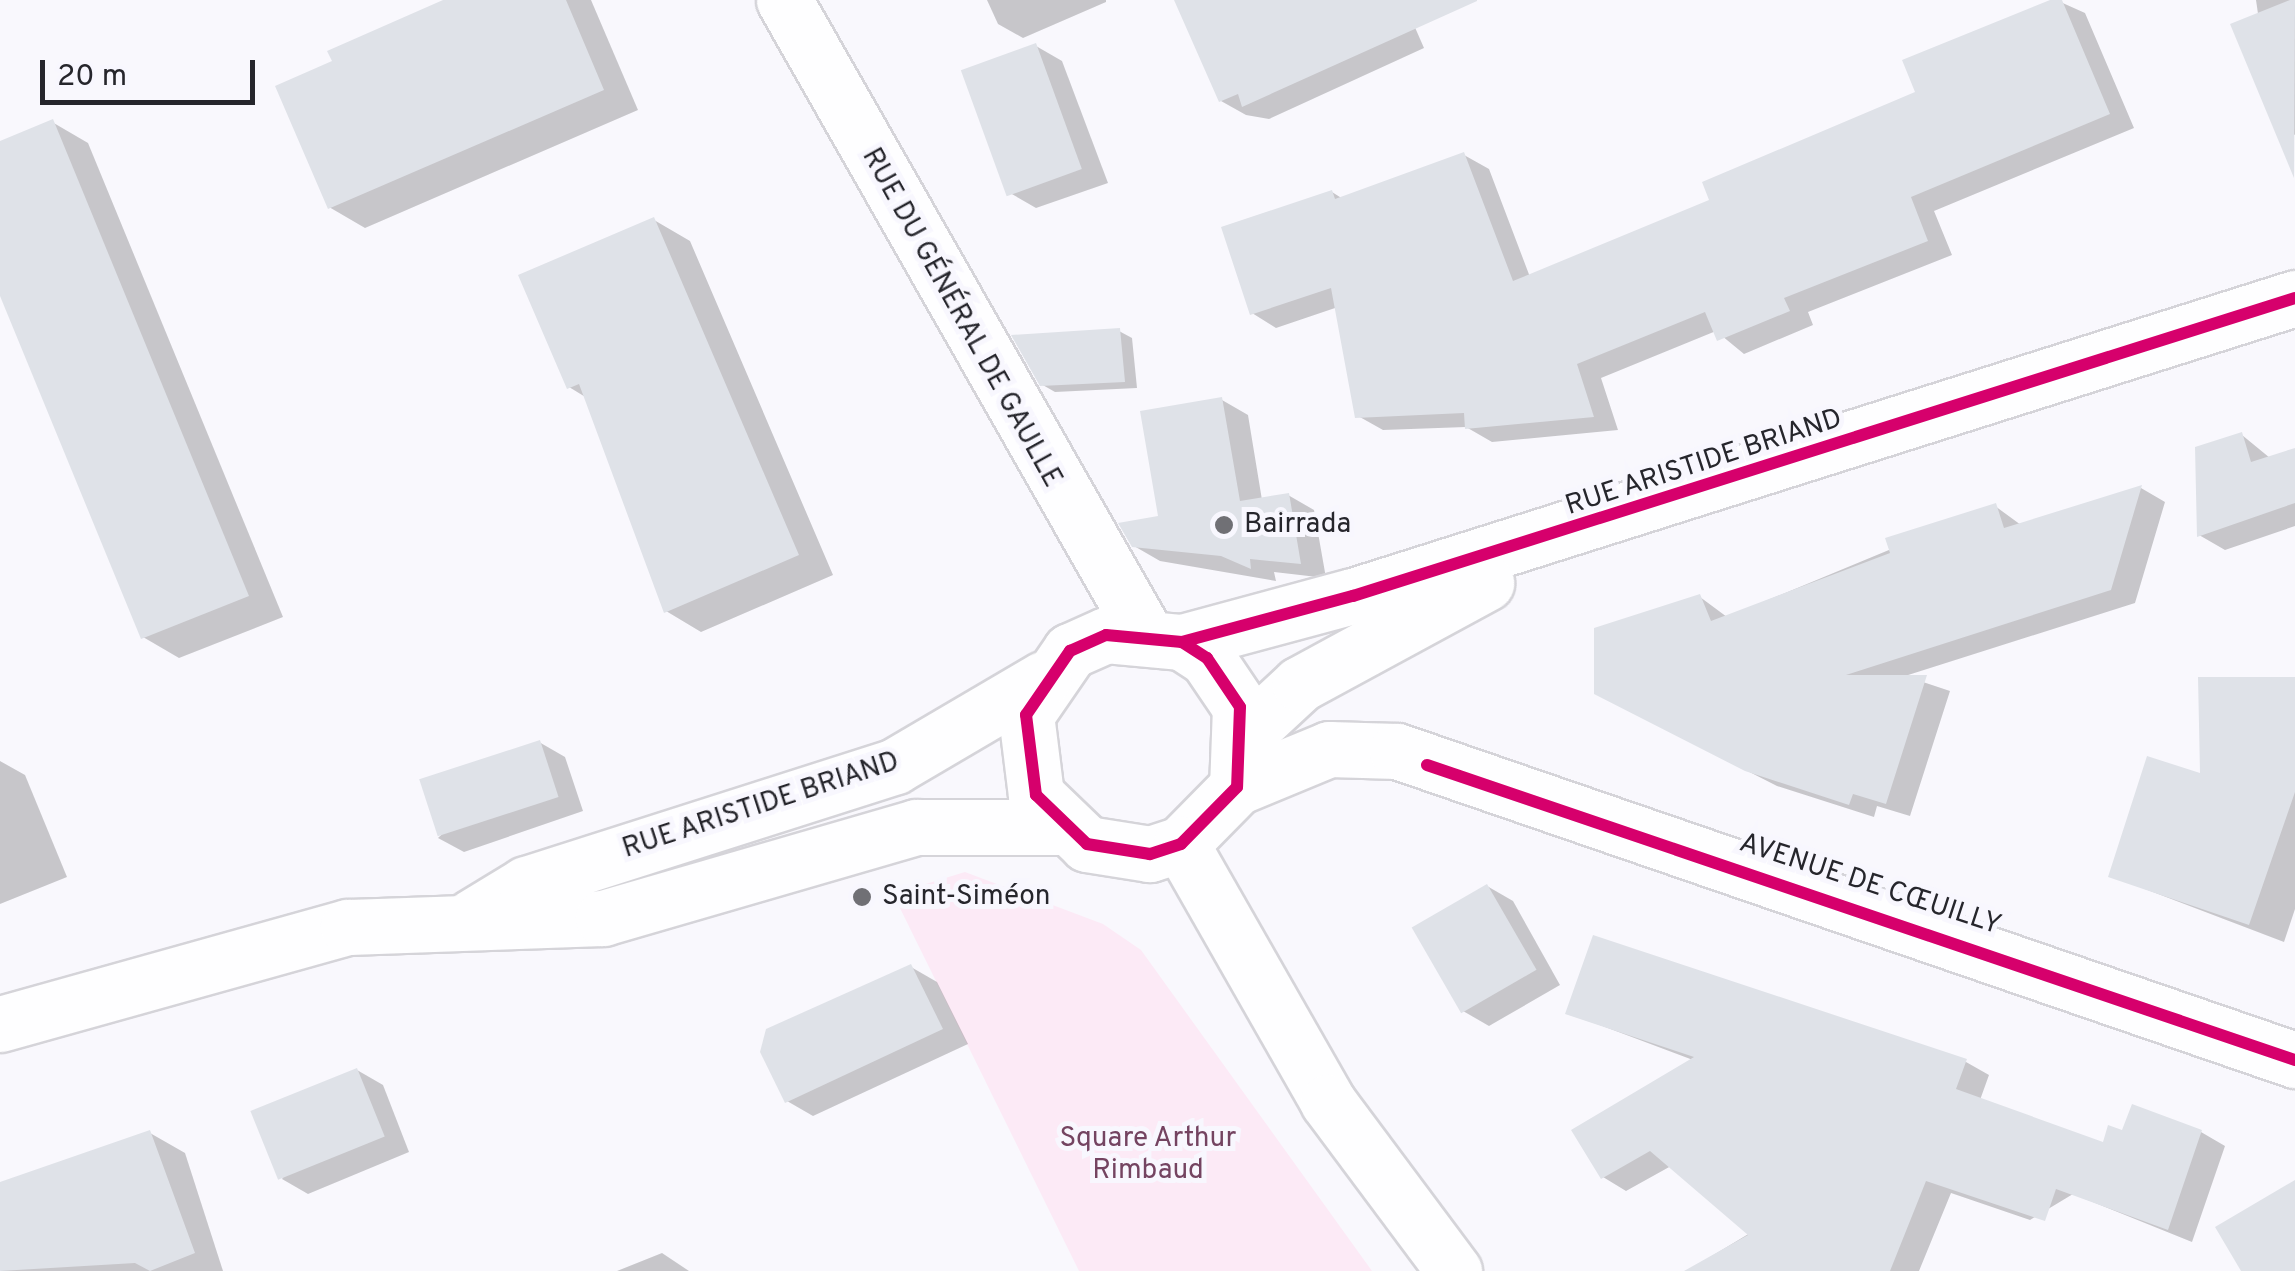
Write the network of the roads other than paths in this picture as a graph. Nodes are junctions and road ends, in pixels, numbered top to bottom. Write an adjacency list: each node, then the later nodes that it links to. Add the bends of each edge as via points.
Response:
1 (784, 0): 4 (street, RUE DU GÉNÉRAL DE GAULLE)
2 (2295, 298): 3 (street, RUE ARISTIDE BRIAND)
3 (1609, 522): 4 (street, RUE ARISTIDE BRIAND); 6 (street, RUE ARISTIDE BRIAND, via 1300,684)
4 (1163, 637): 5 (street, via 1070,651); 6 (street, via 1226,681)
5 (1043, 679): 7 (street, via 1026,715 1024,756 1036,794); 9 (street, RUE ARISTIDE BRIAND, via 895,766 526,884)
6 (1241, 761): 8 (street); 11 (street, AVENUE DE CŒUILLY, via 1329,749 1397,751)
7 (1060, 827): 8 (street, via 1118,854); 9 (street, RUE ARISTIDE BRIAND, via 916,828 654,909 545,924)
8 (1180, 844): 12 (street, via 1328,1102)
9 (472, 917): 10 (street, RUE ARISTIDE BRIAND, via 290,939)
10 (0, 1024)
11 (2295, 1060)
12 (1454, 1271)

